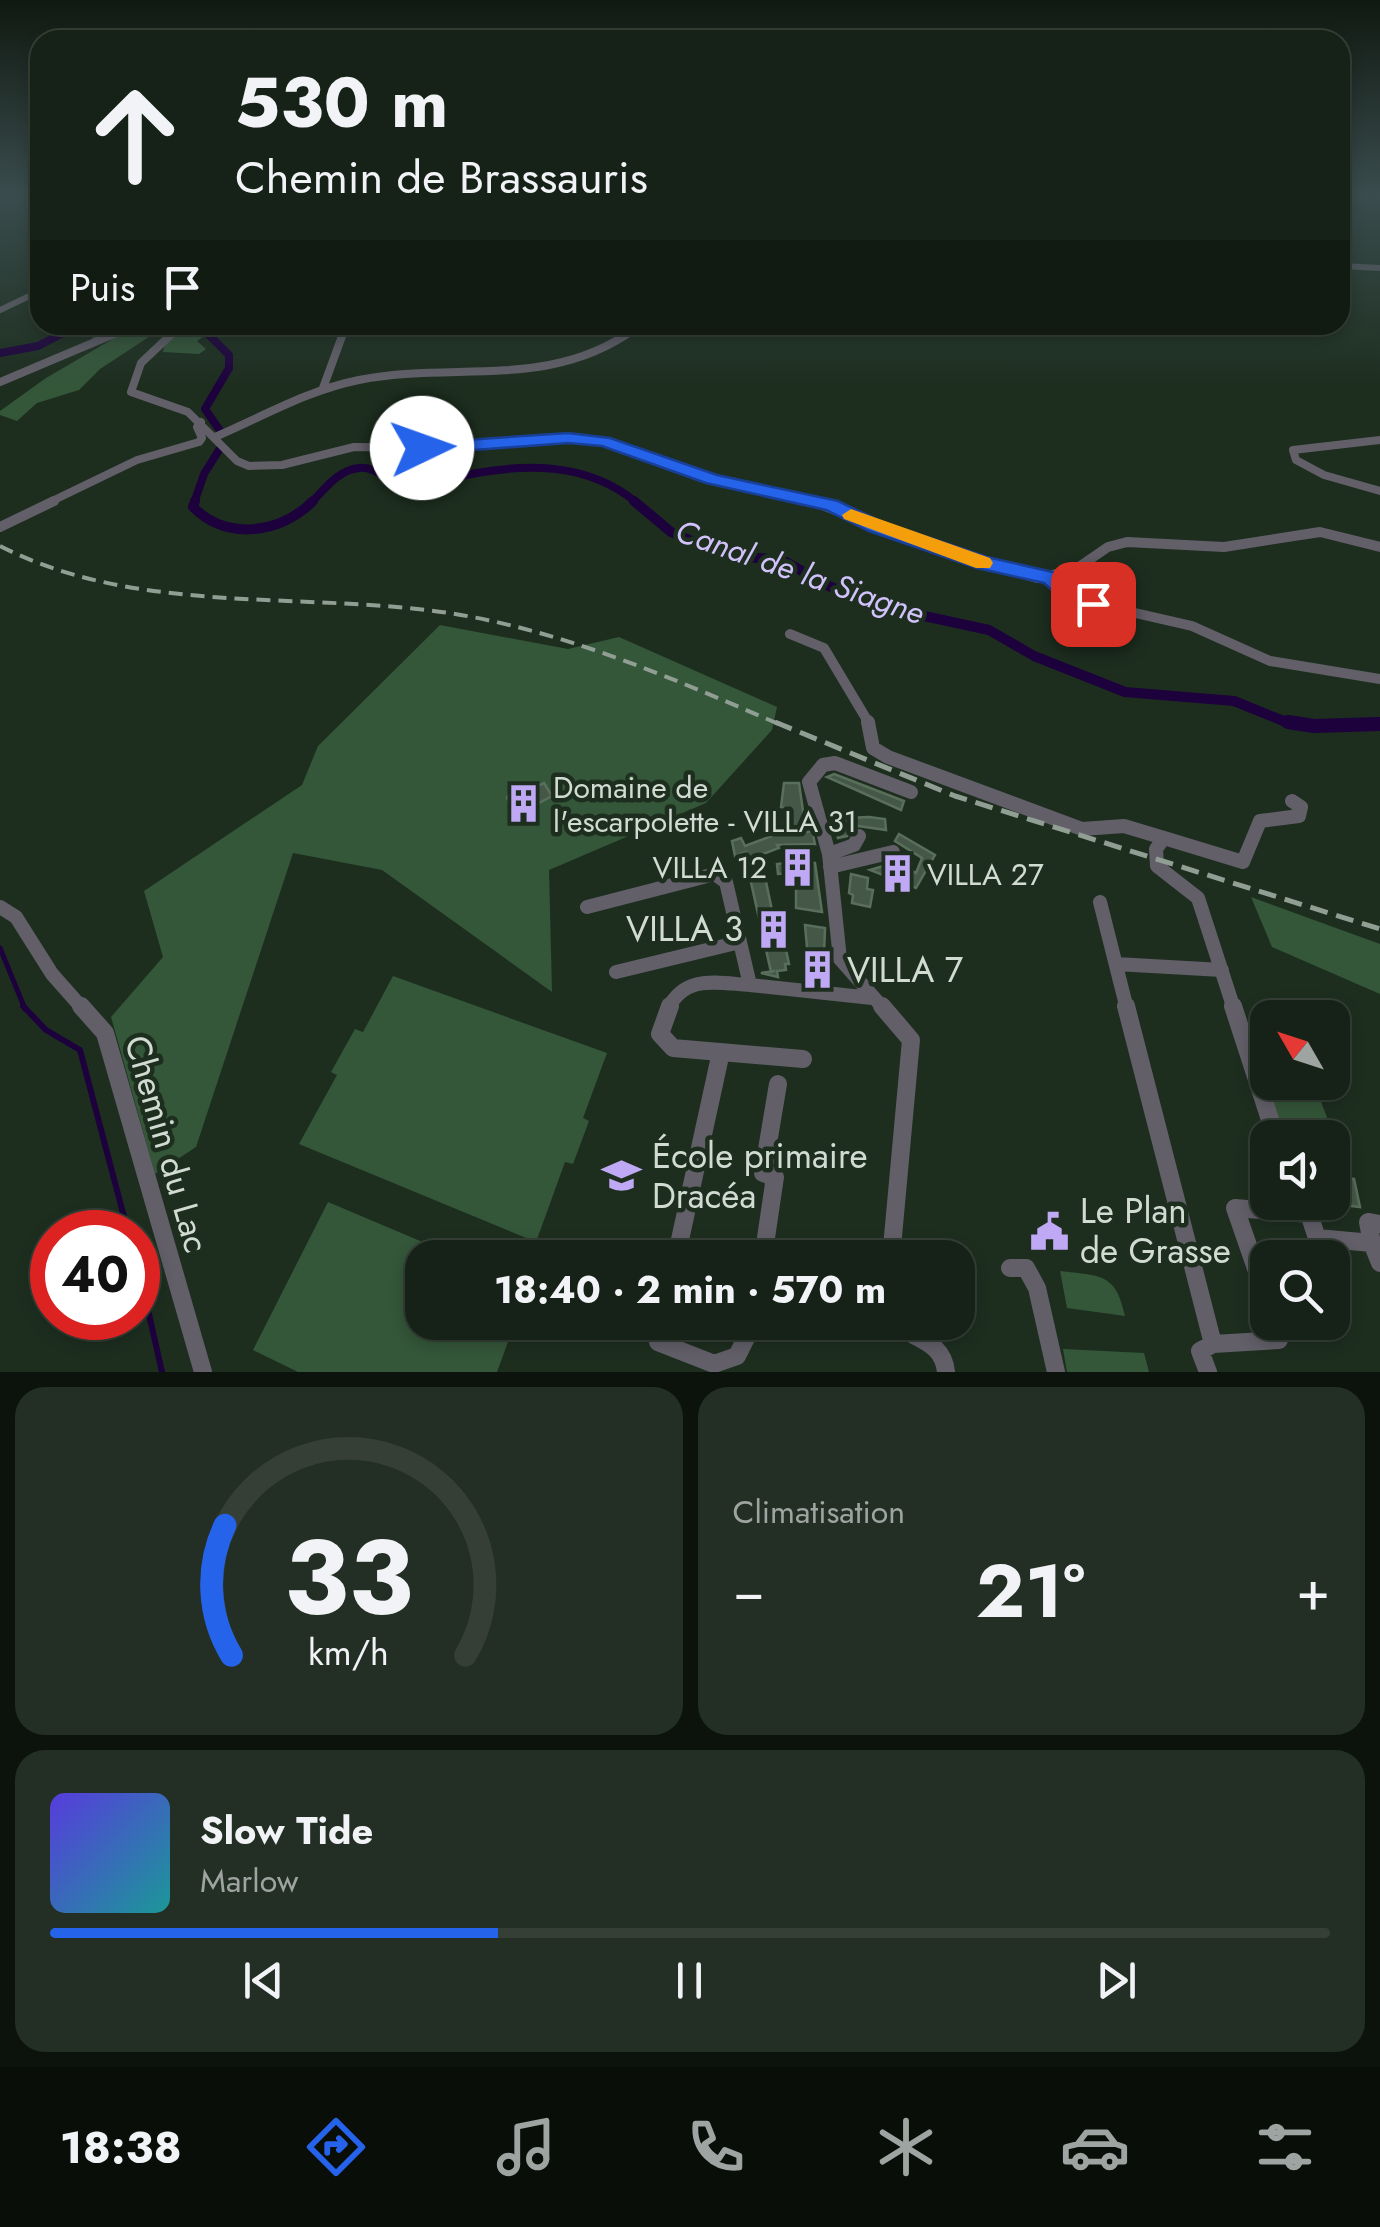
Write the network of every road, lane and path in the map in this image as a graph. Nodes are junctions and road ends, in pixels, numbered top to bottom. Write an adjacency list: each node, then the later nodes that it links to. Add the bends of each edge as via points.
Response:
1 (1350, 266): 2 (street)
2 (1380, 268)
3 (30, 296): 4 (street)
4 (0, 310)
5 (114, 335): 9 (street)
6 (169, 335): 11 (street, via 135,373 132,392 178,406)
7 (342, 335): 10 (street)
8 (626, 335): 10 (street, via 606,349 538,366 389,375)
9 (0, 382)
10 (323, 388): 12 (street)
11 (201, 422): 12 (street); 15 (street, via 199,442 137,460)
12 (215, 437): 17 (street, via 237,461 262,468 354,447 604,441 713,479 831,506 984,563)
13 (1380, 440): 14 (street, via 1294,450 1308,469)
14 (1380, 491)
15 (0, 527)
16 (1380, 547): 17 (street, via 1320,532 1224,546 1126,542)
17 (1050, 578): 19 (street, via 1074,599 1192,626 1270,661)
18 (790, 634): 23 (street, via 824,648 872,728 873,748 1082,829 1124,826)
19 (1380, 678)
20 (911, 792): 25 (street, via 835,763 823,765 809,782)
21 (1292, 801): 23 (street, via 1301,807 1299,816 1264,818 1243,862)
22 (859, 836): 25 (street)
23 (1164, 838): 31 (street, via 1156,866 1198,898)
24 (893, 852): 25 (street)
25 (830, 861): 34 (street, via 840,960)
26 (1100, 902): 30 (street)
27 (0, 907): 55 (street, Chemin du Lac, via 16,916 52,974 105,1033)
28 (587, 907): 29 (street, via 715,874 726,882)
29 (740, 942): 32 (street); 33 (street)
30 (1116, 964): 31 (street); 54 (street)
31 (1222, 970): 38 (street)
32 (616, 972)
33 (750, 985): 34 (street); 35 (street, via 696,982 678,988 668,1003 660,1034 672,1048)
34 (872, 998): 45 (street, via 911,1040)
35 (720, 1052): 36 (street); 43 (street)
36 (804, 1059)
37 (778, 1084): 44 (street, via 763,1173 775,1176)
38 (1270, 1120)
39 (1250, 1208): 47 (street, via 1236,1208)
40 (1311, 1220): 42 (street)
41 (1380, 1224): 46 (street, via 1368,1222)
42 (1317, 1238): 46 (street)
43 (680, 1240)
44 (766, 1240)
45 (894, 1240)
46 (1372, 1243): 48 (street)
47 (1250, 1246)
48 (1380, 1263)
49 (1010, 1268): 57 (street, via 1026,1268 1037,1288)
50 (1250, 1336): 54 (street)
51 (658, 1340): 52 (street, via 714,1364 737,1356)
52 (745, 1340)
53 (922, 1340): 56 (street, via 940,1348)
54 (1213, 1344): 58 (street, via 1200,1351)
55 (203, 1372)
56 (946, 1372)
57 (1056, 1372)
58 (1208, 1372)

